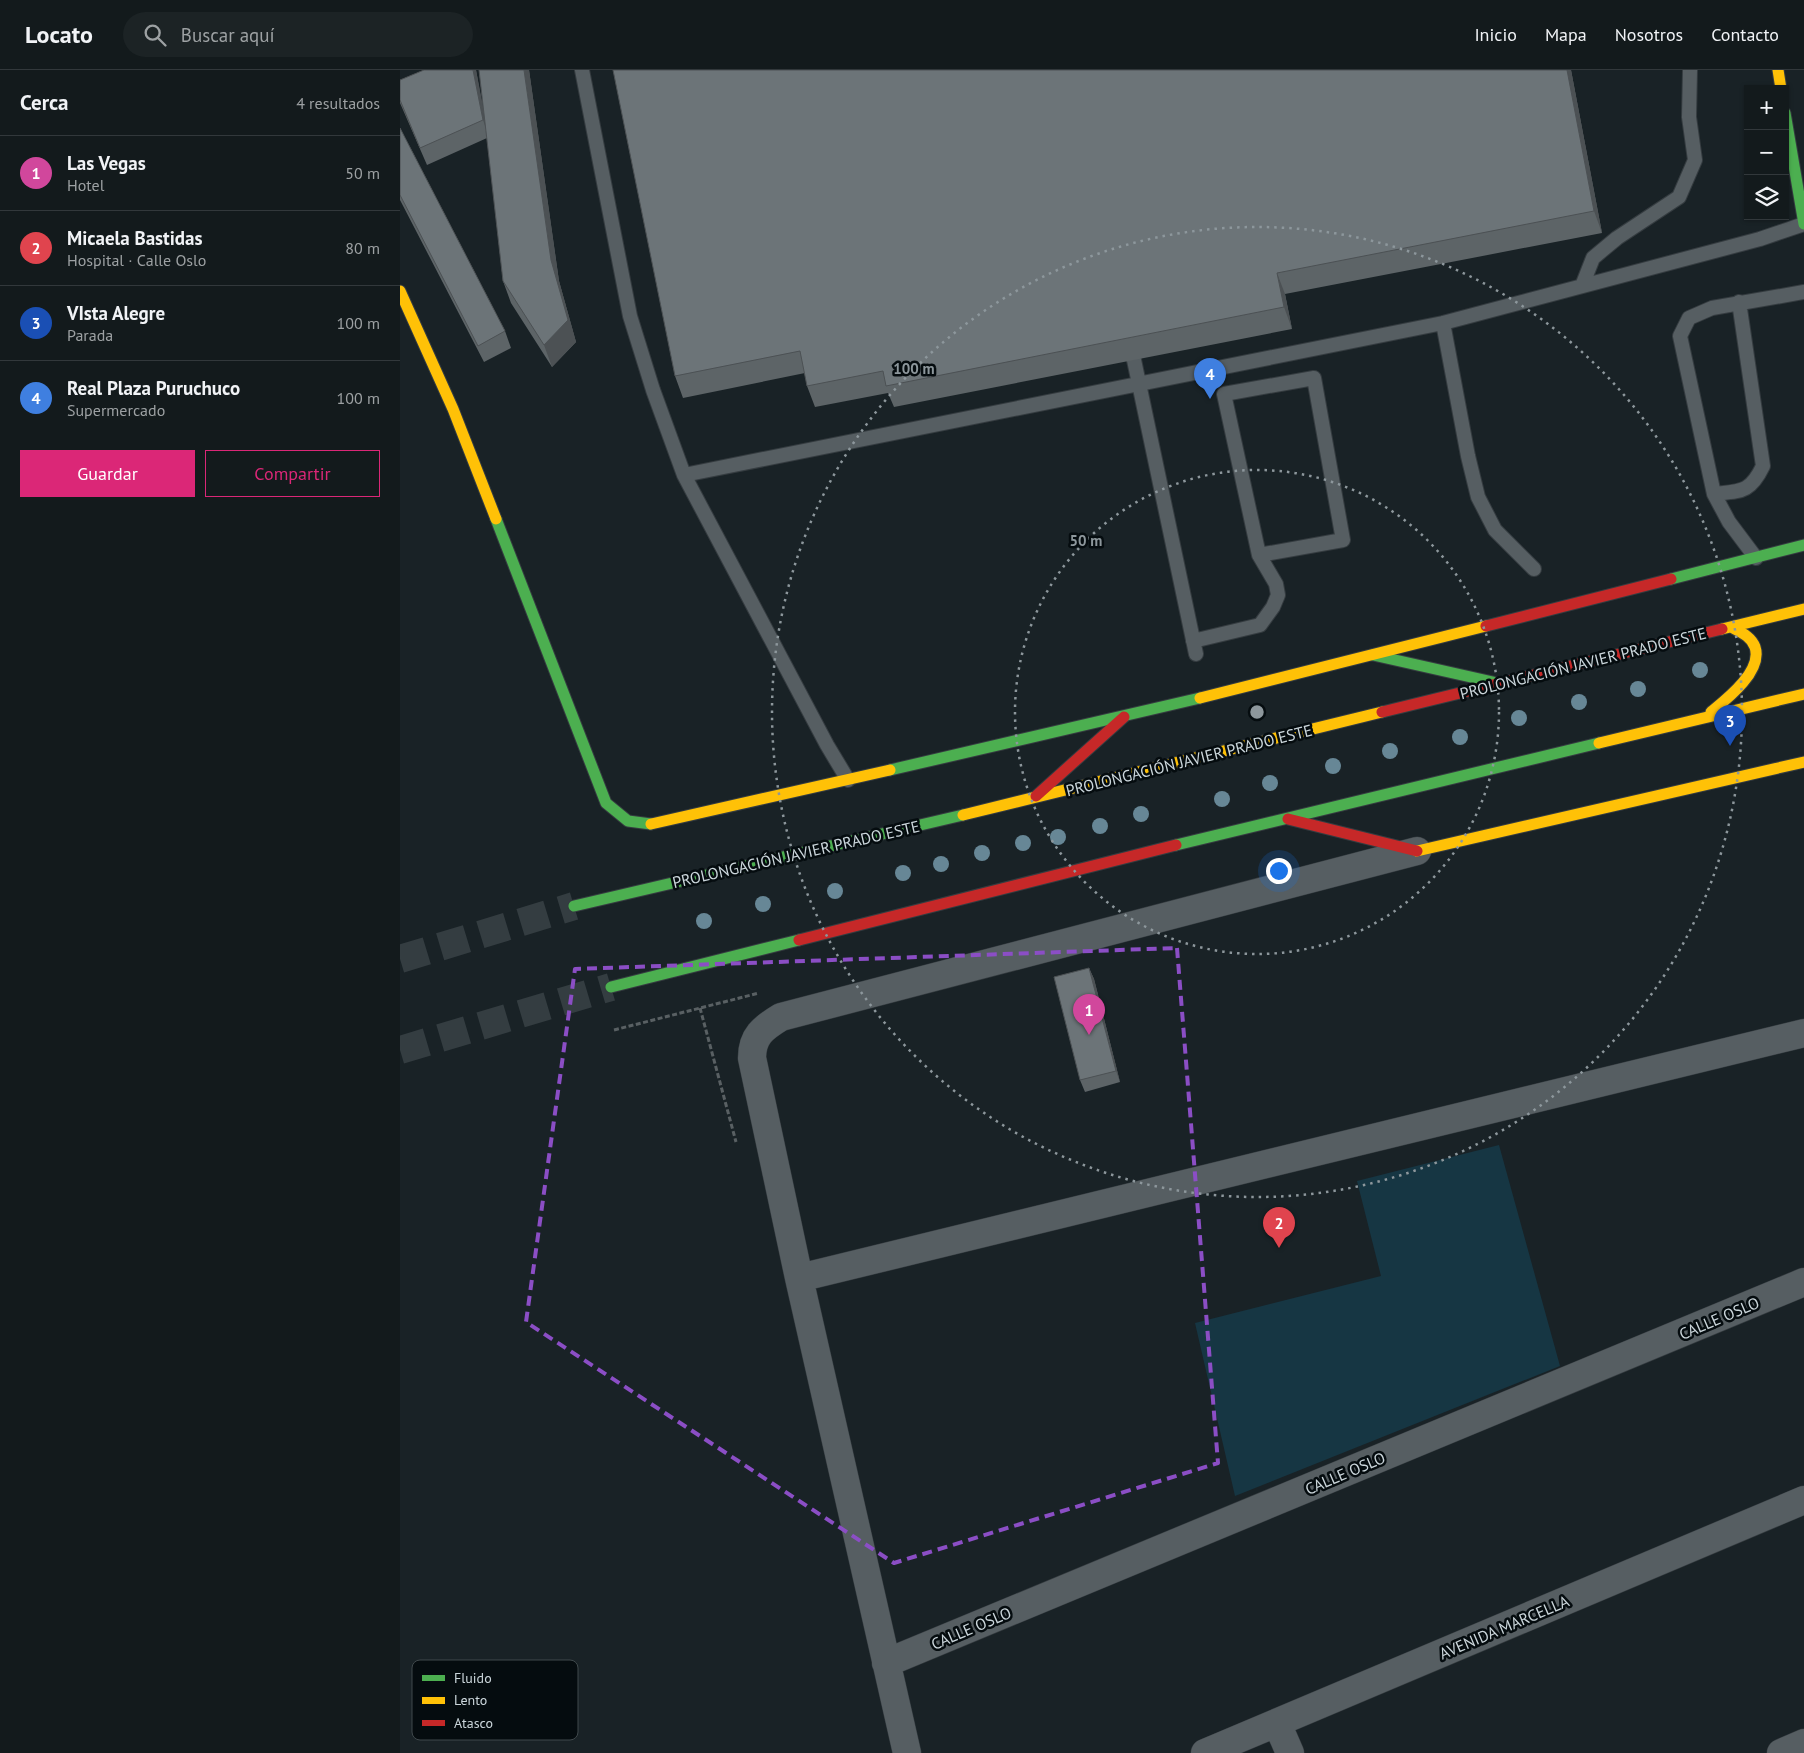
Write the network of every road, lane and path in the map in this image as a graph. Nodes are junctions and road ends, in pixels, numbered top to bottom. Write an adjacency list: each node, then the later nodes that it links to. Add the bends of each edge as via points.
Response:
1 (582, 70): 14 (lane, via 630,316)
2 (1690, 70): 7 (lane, via 1689,117 1695,160 1679,197 1593,258)
3 (1778, 70): 4 (main road)
4 (1780, 85)
5 (1788, 130): 6 (main road)
6 (1804, 224): 7 (lane, via 1760,239)
7 (1582, 286): 11 (lane)
8 (400, 291): 28 (main road, via 453,408 606,803 628,821 651,824)
9 (1804, 292): 10 (lane)
10 (1738, 302): 15 (lane, via 1763,466 1756,482 1741,491); 15 (lane, via 1689,318 1680,336)
11 (1443, 323): 13 (lane); 19 (lane, via 1478,497 1495,530)
12 (1134, 360): 13 (lane)
13 (1138, 384): 14 (lane); 17 (lane, via 1195,647 1260,625 1272,608 1278,595 1276,584)
14 (684, 475): 28 (lane, via 826,745)
15 (1714, 494): 18 (lane, via 1729,522)
16 (1804, 545): 18 (main road)
17 (1259, 555): 17 (lane, via 1343,540 1314,378 1224,394)
18 (1756, 558): 22 (main road)
19 (1534, 569)
20 (1804, 609): 21 (main road, PROLONGACIÓN JAVIER PRADO ESTE)
21 (1731, 627): 23 (main road, PROLONGACIÓN JAVIER PRADO ESTE); 26 (main road, via 1741,630 1753,647 1753,670 1734,695)
22 (1373, 655): 23 (main road); 25 (main road)
23 (1499, 684): 29 (main road, PROLONGACIÓN JAVIER PRADO ESTE)
24 (1804, 694): 26 (main road)
25 (1124, 717): 28 (main road); 29 (main road)
26 (1704, 717): 30 (main road)
27 (1804, 762): 31 (main road)
28 (848, 780)
29 (1033, 798): 32 (main road, PROLONGACIÓN JAVIER PRADO ESTE)
30 (1284, 818): 31 (main road); 33 (main road)
31 (1417, 851): 39 (street, via 781,1017 761,1032 752,1044 752,1058)
32 (574, 906)
33 (611, 986)
34 (766, 992): 35 (path)
35 (700, 1008): 36 (path); 38 (path)
36 (614, 1030)
37 (1804, 1033): 39 (street)
38 (711, 1052)
39 (799, 1278): 42 (street)
40 (1804, 1282): 42 (street, CALLE OSLO)
41 (1803, 1503): 43 (street, AVENIDA MARCELLA)
42 (886, 1663): 45 (street)
43 (1277, 1723): 46 (street, AVENIDA MARCELLA); 47 (street)
44 (1804, 1743): 48 (street)
45 (907, 1753)
46 (1205, 1753)
47 (1290, 1753)
48 (1781, 1753)

